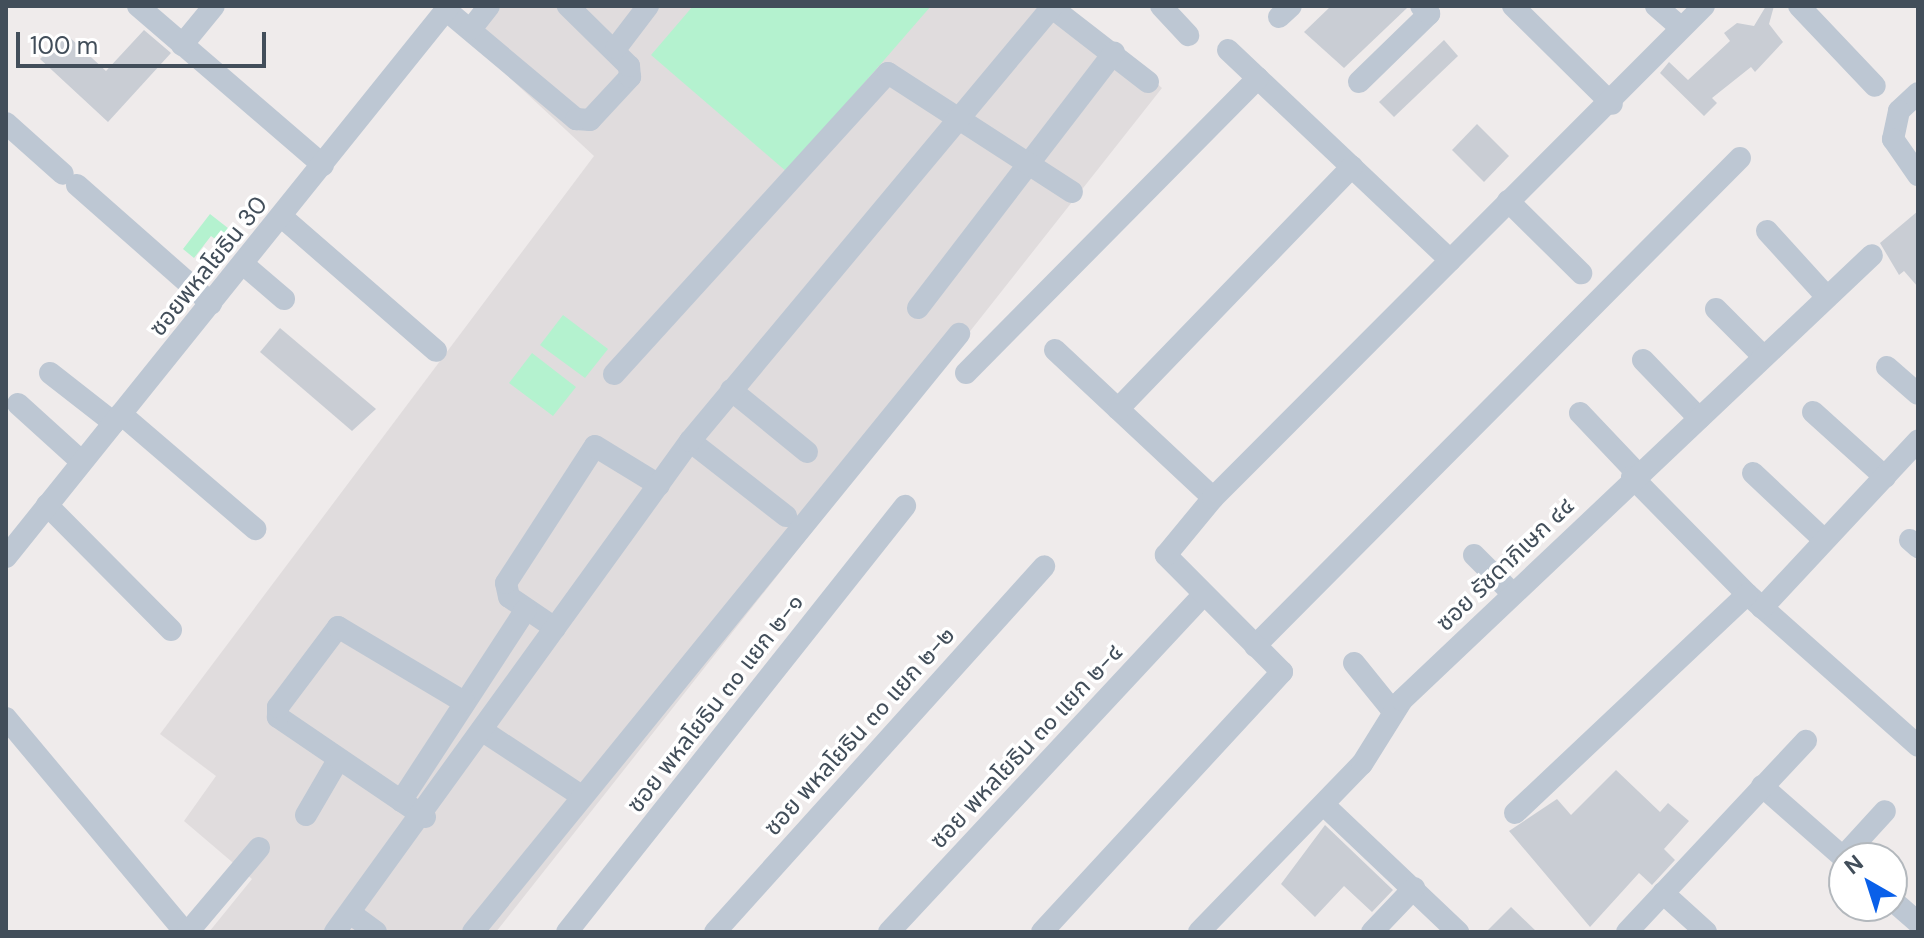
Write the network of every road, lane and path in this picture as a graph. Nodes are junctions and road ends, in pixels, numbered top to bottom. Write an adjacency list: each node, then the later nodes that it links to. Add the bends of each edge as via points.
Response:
1 (138, 6): 17 (street)
2 (214, 6): 17 (street)
3 (489, 6): 15 (street)
4 (648, 6): 18 (street)
5 (1161, 6): 16 (street)
6 (1421, 6): 23 (street, via 1429,14)
7 (1513, 6): 26 (street)
8 (1656, 6): 14 (street)
9 (1704, 6): 14 (street)
10 (1799, 6): 24 (street)
11 (1051, 7): 20 (street); 28 (street)
12 (448, 8): 15 (street); 30 (street, ซอยพหลโยธิน 30)
13 (573, 8): 18 (street)
14 (1681, 28): 26 (street)
15 (471, 29): 18 (street, via 583,121 630,77)
16 (1188, 35)
17 (182, 45): 30 (street)
18 (616, 48)
19 (1228, 50): 21 (street)
20 (1114, 53): 22 (street); 31 (street)
21 (1258, 78): 32 (street); 54 (street)
22 (1148, 82)
23 (1359, 82)
24 (1875, 86)
25 (1918, 93): 33 (street, via 1899,111 1893,139)
26 (1612, 104): 35 (street)
27 (6, 123): 44 (street)
28 (959, 126): 31 (street); 55 (street, via 897,75 880,78); 56 (street)
29 (1740, 158): 87 (street)
30 (323, 165): 36 (street, ซอยพหลโยธิน 30)
31 (1031, 165): 34 (street); 45 (street)
32 (1352, 167): 39 (street); 59 (street)
33 (1918, 175)
34 (1072, 192)
35 (1508, 201): 39 (street); 41 (street)
36 (282, 217): 40 (street, ซอยพหลโยธิน 30); 49 (street)
37 (1767, 231): 42 (street)
38 (1872, 255): 42 (street, ซอย รัชดาภิเษก ๔๔)
39 (1450, 260): 72 (street)
40 (243, 264): 43 (street); 44 (street, ซอยพหลโยธิน 30)
41 (1581, 273)
42 (1827, 297): 50 (street, ซอย รัชดาภิเษก ๔๔)
43 (284, 299)
44 (211, 303): 62 (street, ซอยพหลโยธิน 30)
45 (918, 308)
46 (1716, 309): 50 (street)
47 (959, 334): 97 (street)
48 (1055, 350): 59 (street)
49 (436, 351)
50 (1763, 356): 63 (street, ซอย รัชดาภิเษก ๔๔)
51 (1643, 360): 63 (street)
52 (1887, 367): 57 (street)
53 (50, 373): 62 (street)
54 (966, 373)
55 (614, 374)
56 (731, 390): 64 (street); 66 (street)
57 (1918, 394)
58 (18, 404): 67 (street)
59 (1118, 409): 72 (street)
60 (1813, 412): 70 (street)
61 (1580, 413): 69 (street)
62 (118, 418): 67 (street, ซอยพหลโยธิน 30); 76 (street)
63 (1699, 418): 69 (street, ซอย รัชดาภิเษก ๔๔)
64 (690, 441): 71 (street); 75 (street)
65 (1918, 441): 70 (street)
66 (807, 452)
67 (82, 462): 73 (street, ซอยพหลโยธิน 30)
68 (1753, 473): 77 (street)
69 (1635, 475): 81 (street, ซอย รัชดาภิเษก ๔๔); 83 (street)
70 (1885, 477): 77 (street)
71 (659, 485): 84 (street, via 595,446 506,583 509,597); 85 (street)
72 (1213, 498): 82 (street, via 1166,555)
73 (47, 505): 79 (street, ซอยพหลโยธิน 30); 86 (street)
74 (905, 506): 114 (street, ซอย พหลโยธิน ๓๐ แยก ๒-๑)
75 (786, 516)
76 (255, 529)
77 (1823, 539): 83 (street)
78 (1474, 555): 81 (street)
79 (6, 557)
80 (1044, 566): 115 (street, ซอย พหลโยธิน ๓๐ แยก ๒-๒)
81 (1511, 592): 90 (street, ซอย รัชดาภิเษก ๔๔)
82 (1202, 596): 87 (street); 116 (street, ซอย พหลโยธิน ๓๐ แยก ๒-๔)
83 (1754, 601): 94 (street); 101 (street)
84 (526, 609): 85 (street); 89 (street)
85 (555, 628): 92 (street)
86 (171, 630)
87 (1255, 646): 117 (street, via 1282,672)
88 (1354, 663): 90 (street)
89 (464, 702): 95 (street, via 338,627 276,712); 98 (street)
90 (1392, 710): 99 (street, ซอย รัชดาภิเษก ๔๔, via 1373,749)
91 (6, 718): 110 (street)
92 (483, 731): 97 (street); 103 (street)
93 (1806, 741): 96 (street)
94 (1918, 746)
95 (338, 760): 98 (street); 102 (street)
96 (1762, 786): 105 (street); 108 (street)
97 (580, 795): 113 (street)
98 (401, 801): 103 (street)
99 (1324, 805): 107 (street); 118 (street, ซอย รัชดาภิเษก ๔๔)
100 (1885, 811): 104 (street)
101 (1515, 813)
102 (306, 815)
103 (425, 817): 109 (street)
104 (1857, 842)
105 (1828, 843)
106 (259, 848): 110 (street)
107 (1414, 888): 119 (street); 120 (street)
108 (1663, 893): 121 (street); 122 (street)
109 (350, 913): 111 (street); 112 (street)
110 (187, 932)
111 (335, 932)
112 (376, 932)
113 (473, 932)
114 (567, 932)
115 (715, 932)
116 (889, 932)
117 (1042, 932)
118 (1199, 932)
119 (1372, 932)
120 (1458, 932)
121 (1627, 932)
122 (1706, 932)

